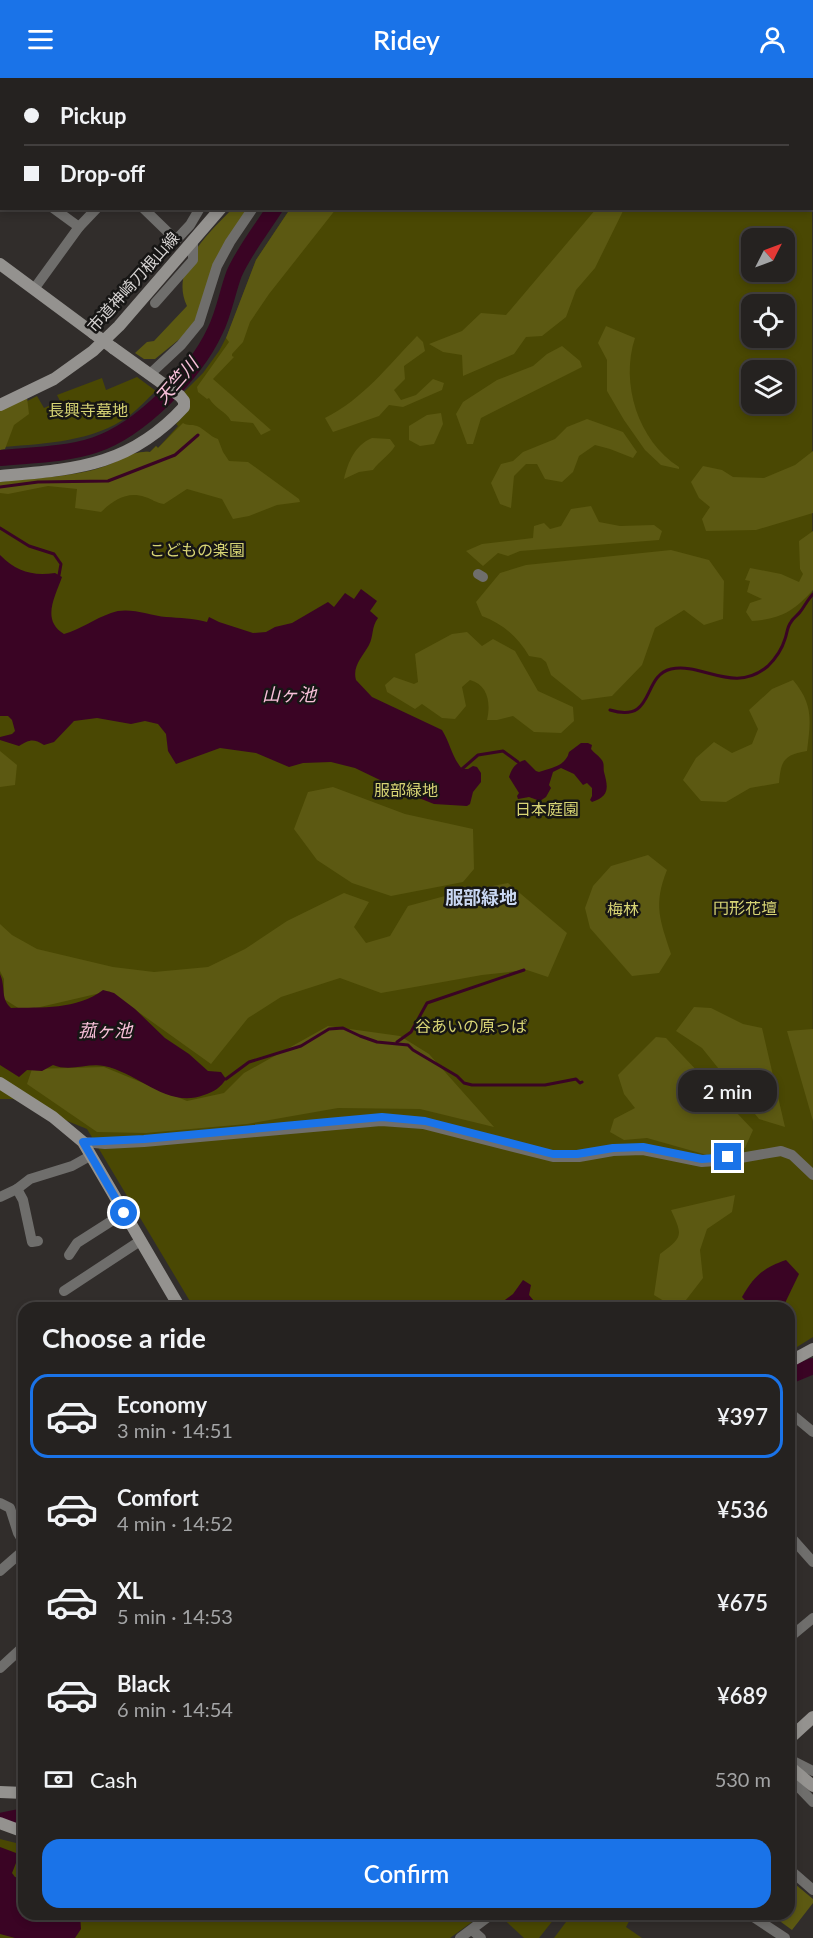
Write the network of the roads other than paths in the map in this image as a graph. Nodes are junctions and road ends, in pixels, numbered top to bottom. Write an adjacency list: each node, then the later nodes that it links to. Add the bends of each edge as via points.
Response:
1 (56, 210): 7 (street)
2 (95, 210): 7 (street)
3 (145, 210): 4 (street, via 176,240)
4 (199, 210)
5 (219, 210): 8 (street, 市道神崎刀根山線)
6 (252, 210): 12 (street, via 220,260 199,323)
7 (79, 227): 10 (street)
8 (193, 241): 11 (street, via 193,260); 13 (street, 市道神崎刀根山線, via 93,351 54,379)
9 (0, 264): 10 (street)
10 (33, 289): 12 (street, bridge)
11 (155, 303)
12 (150, 374): 14 (street, via 182,401 164,428 147,440 116,457 83,467)
13 (0, 405)
14 (0, 476)
15 (0, 1083): 16 (street)
16 (83, 1142): 17 (street); 18 (street, via 382,1117 425,1121 553,1154 643,1147 702,1159 782,1148 794,1151); 19 (street, via 144,1142 381,1121 423,1124 553,1157 643,1150 702,1162 781,1151 792,1155)
17 (90, 1156): 20 (street, via 30,1179); 22 (street)
18 (813, 1170)
19 (813, 1175)
20 (17, 1189): 21 (street); 23 (street, via 32,1242)
21 (0, 1197)
22 (124, 1213): 24 (street); 25 (street, via 77,1243)
23 (38, 1241)
24 (140, 1241): 26 (street); 27 (street)
25 (69, 1255)
26 (64, 1291)
27 (176, 1302)
28 (813, 1349): 29 (street)
29 (795, 1359)
30 (795, 1417): 31 (street)
31 (813, 1432)
32 (0, 1503): 33 (street, via 10,1508)
33 (18, 1533)
34 (795, 1542): 36 (street)
35 (18, 1555): 37 (street)
36 (813, 1562)
37 (0, 1571)
38 (813, 1618): 39 (street)
39 (795, 1633)
40 (18, 1652): 41 (street)
41 (0, 1668)
42 (813, 1717): 43 (street)
43 (795, 1734)
44 (795, 1762): 46 (street)
45 (795, 1771): 48 (street)
46 (813, 1772)
47 (795, 1783): 51 (street)
48 (813, 1786)
49 (0, 1792): 50 (street)
50 (18, 1793)
51 (813, 1802)
52 (0, 1823): 53 (street)
53 (18, 1831)
54 (795, 1874): 55 (street)
55 (813, 1890)
56 (484, 1920): 58 (street)
57 (759, 1920): 61 (street)
58 (472, 1930): 59 (street); 60 (street)
59 (460, 1938)
60 (481, 1938)
61 (785, 1938)

